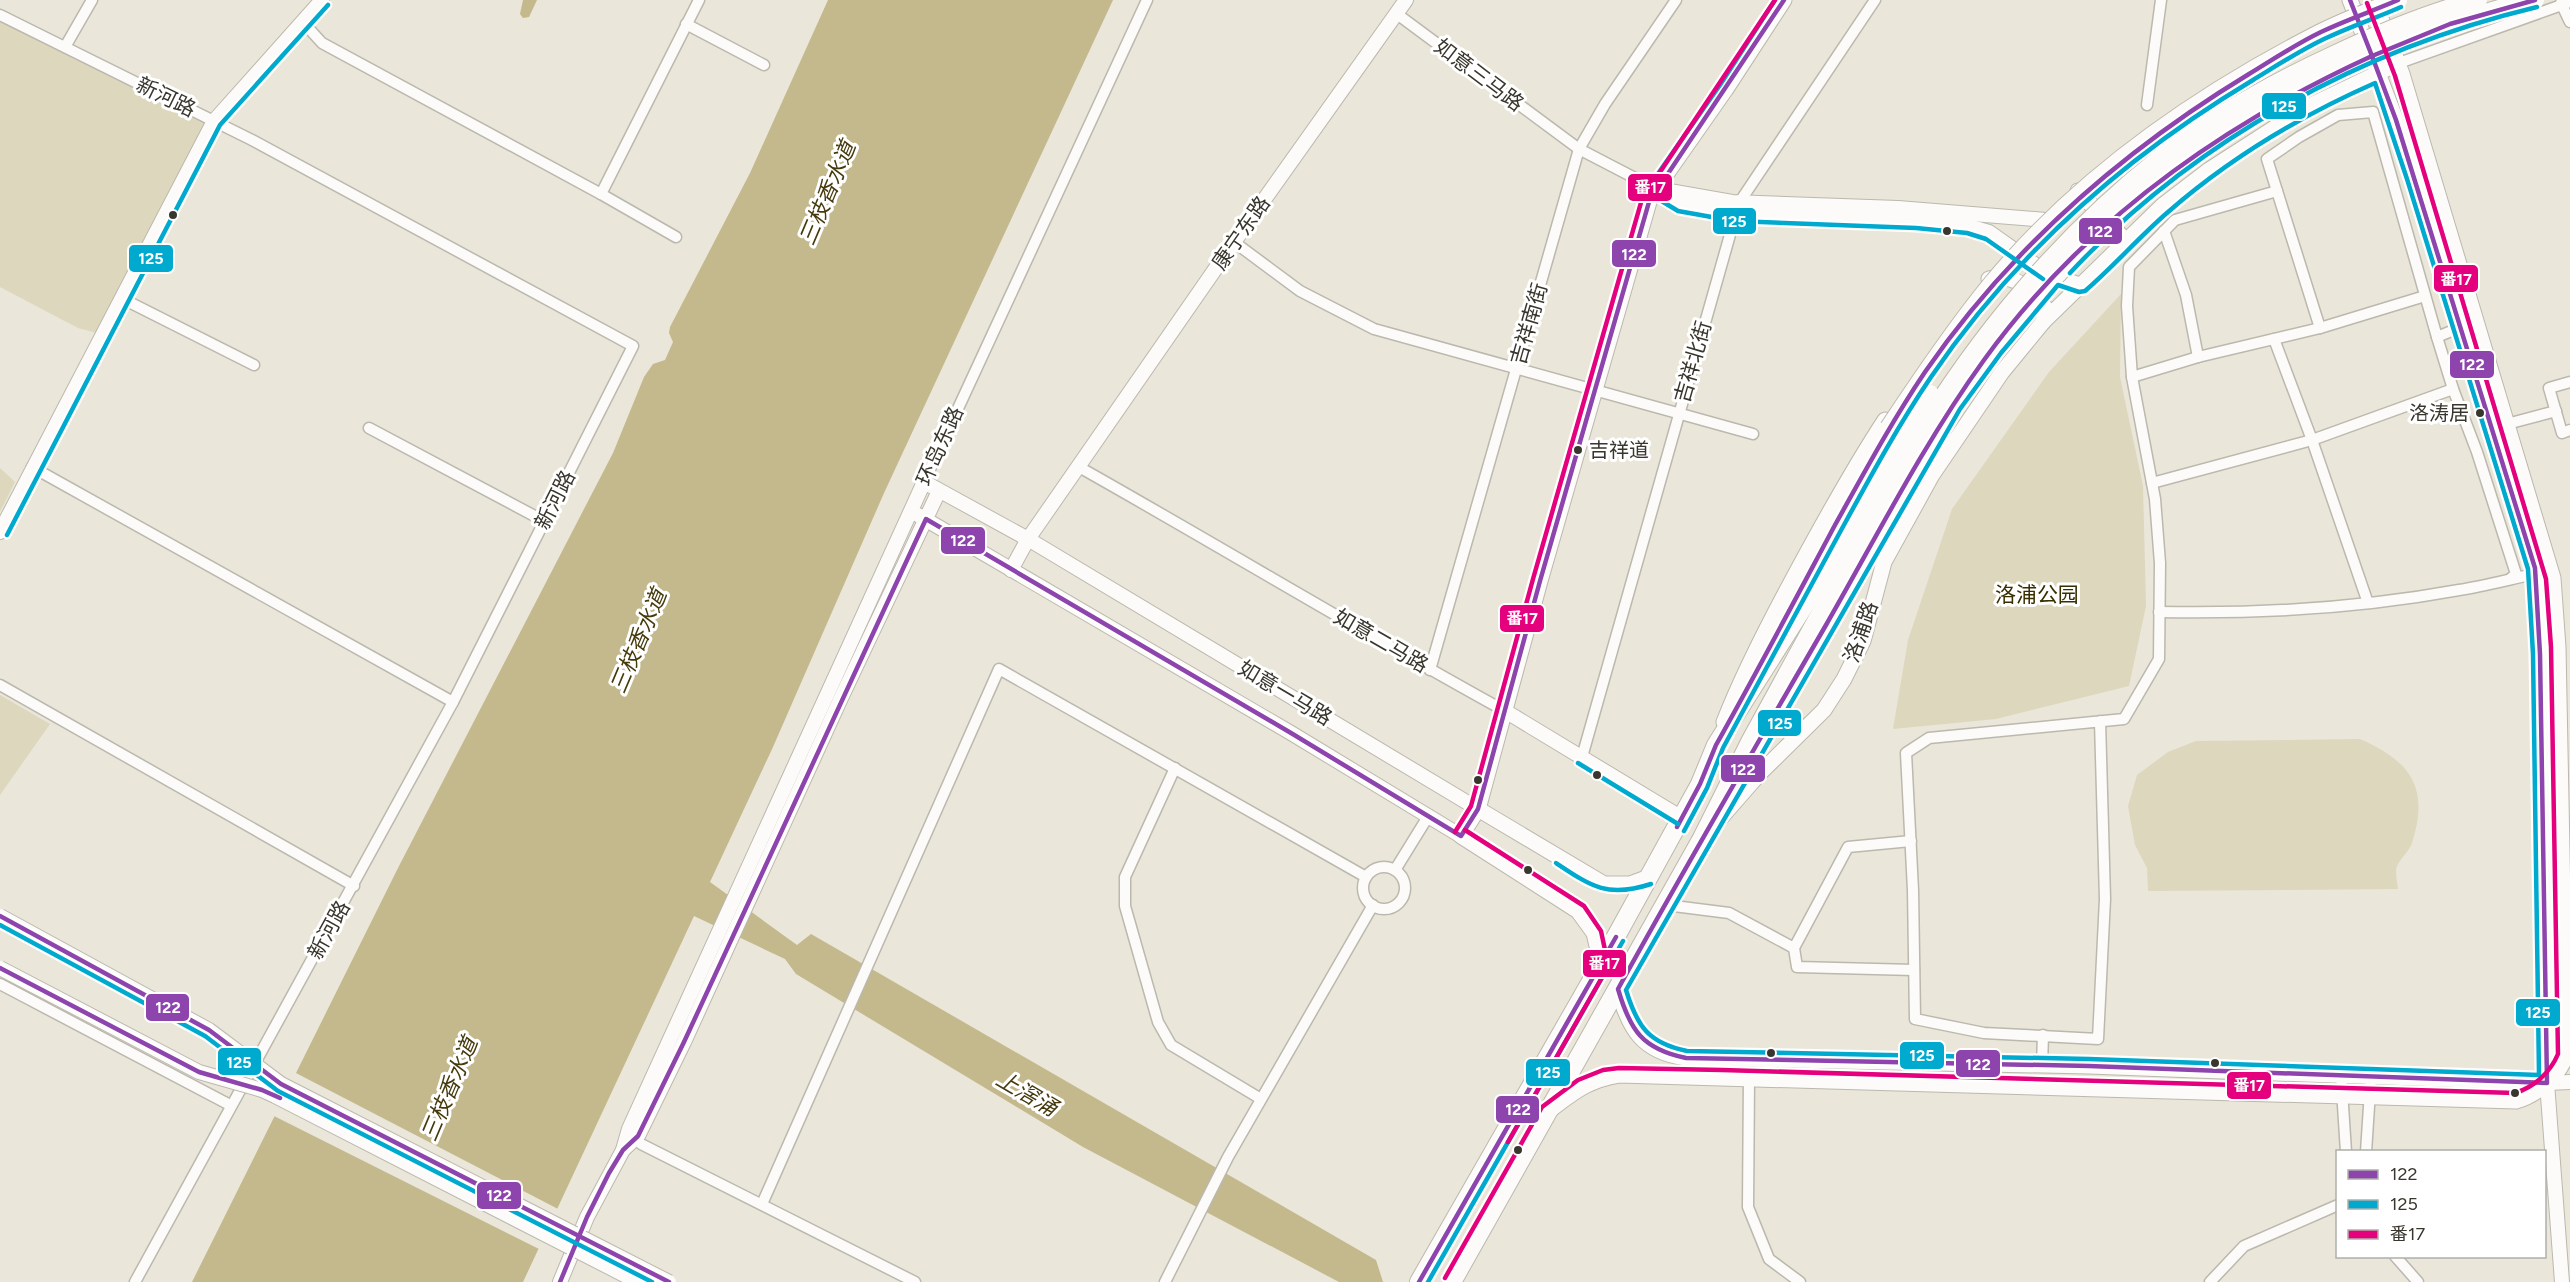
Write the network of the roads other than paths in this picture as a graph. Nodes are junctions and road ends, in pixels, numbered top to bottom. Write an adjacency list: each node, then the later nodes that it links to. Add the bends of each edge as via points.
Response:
1 (92, 0): 23 (street)
2 (322, 0): 20 (street)
3 (699, 0): 22 (street)
4 (1147, 0): 67 (street, 环岛东路)
5 (1406, 0): 17 (street, 康宁东路)
6 (1676, 0): 29 (street, 吉祥南街)
7 (1784, 0): 30 (main road)
8 (1875, 0): 34 (street, 吉祥北街)
9 (2161, 0): 27 (street)
10 (2349, 0): 19 (main road)
11 (2398, 0): 63 (highway, bridge, via 2320,33 2222,88 2102,176 2036,236 1953,334)
12 (2443, 0): 63 (highway, bridge, via 2369,27 2297,61 2225,101 2153,151 2110,187 1982,324 1934,387)
13 (2478, 0): 63 (highway, bridge, via 2374,35 2303,69 2231,110 2160,158 2116,196 2033,281 1972,353)
14 (2535, 0): 63 (highway, bridge, via 2444,27 2336,71 2251,116 2189,156 2129,204 2064,266 1986,357)
15 (2381, 2): 19 (main road); 24 (main road)
16 (2565, 2): 21 (street); 24 (street)
17 (1397, 14): 29 (street, 如意三马路); 39 (street, 康宁东路)
18 (0, 15): 23 (street, 新河路)
19 (2356, 15): 26 (main road); 31 (main road, via 2201,98)
20 (302, 21): 28 (street); 33 (street, via 322,43)
21 (2570, 22)
22 (686, 24): 25 (street); 33 (street)
23 (65, 47): 28 (street, 新河路)
24 (2399, 63): 26 (main road, 洛浦路); 59 (main road)
25 (764, 65)
26 (2379, 72): 38 (main road, 洛浦路, via 2307,107 2244,146 2185,188); 46 (main road)
27 (2146, 105)
28 (214, 121): 44 (street); 72 (street, 新河路, via 633,346)
29 (1579, 149): 30 (street, 如意三马路); 52 (street, 吉祥南街)
30 (1656, 189): 34 (street, 如意三马路, via 1680,204); 56 (main road, via 1643,219)
31 (2078, 191): 35 (main road); 38 (main road)
32 (2277, 191): 36 (street, via 2175,220); 43 (street, via 2267,159 2338,115 2373,112); 47 (street)
33 (601, 194): 37 (street)
34 (1737, 208): 35 (street, 如意三马路, via 1898,208); 40 (street, 如意三马路, via 1968,226 1989,232); 58 (street, 吉祥北街)
35 (2046, 220): 40 (main road)
36 (2164, 231): 50 (street, via 2186,295); 53 (street, via 2129,267 2127,306)
37 (675, 237)
38 (2126, 241): 42 (main road, 洛浦路)
39 (1234, 242): 52 (street, via 1300,291 1374,329); 66 (street, 康宁东路)
40 (2013, 250): 41 (main road); 42 (street, 如意三马路, via 2048,273)
41 (1987, 279): 45 (main road, via 2000,276 2018,280 2047,310); 85 (main road, via 1905,388 1838,496 1751,658)
42 (2081, 285): 45 (main road, 洛浦路)
43 (2425, 296): 47 (street); 48 (street)
44 (121, 298): 51 (street); 65 (street)
45 (2043, 322): 92 (main road, 洛浦路, via 2002,372 1932,475 1884,562 1863,641 1824,710 1760,773)
46 (2461, 327): 48 (street); 76 (main road, via 2528,540)
47 (2320, 328): 49 (street)
48 (2437, 337): 55 (street)
49 (2274, 339): 50 (street); 64 (street)
50 (2198, 357): 53 (street)
51 (254, 364)
52 (1516, 370): 56 (street); 80 (street, 吉祥南街)
53 (2132, 377): 68 (street)
54 (2570, 382): 57 (street, via 2549,388)
55 (2453, 389): 64 (street); 77 (street, via 2516,574)
56 (1595, 392): 58 (street); 83 (main road)
57 (2556, 411): 59 (street); 61 (street, via 2562,433)
58 (1679, 414): 62 (street); 86 (street, 吉祥北街)
59 (2507, 424): 114 (main road, via 2549,558 2557,614 2566,1056 2562,1067)
60 (369, 428): 72 (street)
61 (2570, 430)
62 (1753, 434)
63 (1908, 439): 85 (highway); 92 (highway, via 1818,638)
64 (2312, 440): 68 (street); 78 (street)
65 (32, 467): 73 (street); 82 (street)
66 (1079, 467): 74 (street, 康宁东路); 80 (street, 如意二马路)
67 (924, 482): 69 (street, 如意一马路); 70 (street, 环岛东路)
68 (2152, 483): 79 (street, via 2160,563)
69 (939, 491): 71 (street, 环岛东路); 74 (street, 如意一马路)
70 (911, 511): 71 (street, 如意一马路); 98 (street, 环岛东路)
71 (926, 519): 75 (street, 如意一马路); 98 (street, 环岛东路)
72 (544, 521): 82 (street, 新河路)
73 (0, 532)
74 (1028, 539): 75 (street, 康宁东路); 88 (street, 如意一马路)
75 (1011, 570): 89 (street, 如意一马路)
76 (2535, 574): 77 (street); 114 (main road, via 2540,654)
77 (2510, 579): 78 (street)
78 (2367, 603): 79 (street, via 2219,613)
79 (2160, 612): 84 (street, via 2159,659 2124,718)
80 (1430, 670): 83 (street, 如意二马路)
81 (0, 685): 97 (street)
82 (453, 702): 97 (street, 新河路)
83 (1505, 711): 86 (street, 如意二马路); 88 (main road)
84 (2100, 721): 93 (street, via 1929,738 1906,753); 108 (street, via 2105,899 2098,1039)
85 (1716, 745): 90 (highway)
86 (1582, 757): 90 (street, 如意二马路)
87 (1175, 768): 95 (street); 117 (street, via 1125,877 1125,906 1158,1022 1171,1045); 123 (street, via 999,669)
88 (1478, 809): 91 (main road); 96 (main road, 如意一马路, via 1604,884 1630,884)
89 (1428, 815): 91 (street, 如意一马路); 94 (street)
90 (1682, 818): 96 (highway)
91 (1461, 836): 105 (main road, 如意一马路, via 1578,911 1594,933)
92 (1701, 840): 100 (highway, 洛浦路)
93 (1911, 841): 102 (street, via 1848,847); 104 (street)
94 (1395, 870): 95 (street, via 1379,867); 99 (street, via 1404,883 1402,899 1389,908)
95 (1366, 877): 99 (street, via 1364,892)
96 (1649, 877): 105 (highway)
97 (354, 886): 118 (street, 新河路)
98 (743, 897): 127 (street, via 587,1217)
99 (1373, 905): 117 (street)
100 (1666, 905): 102 (street, via 1729,913); 107 (highway, 洛浦路)
101 (0, 916): 129 (street, bridge, via 209,1030 281,1084)
102 (1794, 948): 104 (street, via 1797,967)
103 (0, 968): 128 (street, bridge, via 199,1072 275,1096)
104 (1914, 970): 108 (street, via 1915,1019 1984,1033)
105 (1597, 971): 132 (highway)
106 (0, 984): 118 (street)
107 (1618, 989): 109 (main road, via 1633,1030 1644,1042 1671,1056); 119 (highway, 洛浦路)
108 (2043, 1035): 109 (street)
109 (2042, 1065): 110 (main road)
110 (2341, 1075): 111 (main road); 115 (street)
111 (2371, 1076): 114 (main road); 116 (street)
112 (1749, 1077): 115 (main road); 119 (main road, via 1605,1077 1581,1087); 134 (street, via 1748,1207 1769,1259)
113 (2570, 1082): 114 (street)
114 (2547, 1083): 116 (main road, via 2516,1101); 137 (street)
115 (2342, 1096): 116 (main road); 121 (street)
116 (2369, 1097): 122 (street)
117 (1261, 1099): 131 (street)
118 (231, 1105): 126 (street, 新河路)
119 (1548, 1112): 133 (highway, 洛浦路)
120 (641, 1144): 123 (street)
121 (2346, 1150)
122 (2366, 1150)
123 (762, 1204): 130 (street)
124 (2336, 1205): 135 (street, via 2244,1246)
125 (2396, 1258): 136 (street)
126 (135, 1282)
127 (560, 1282)
128 (638, 1282)
129 (669, 1282)
130 (915, 1282)
131 (1165, 1282)
132 (1419, 1282)
133 (1452, 1282)
134 (1800, 1282)
135 (2210, 1282)
136 (2418, 1282)
137 (2562, 1282)

